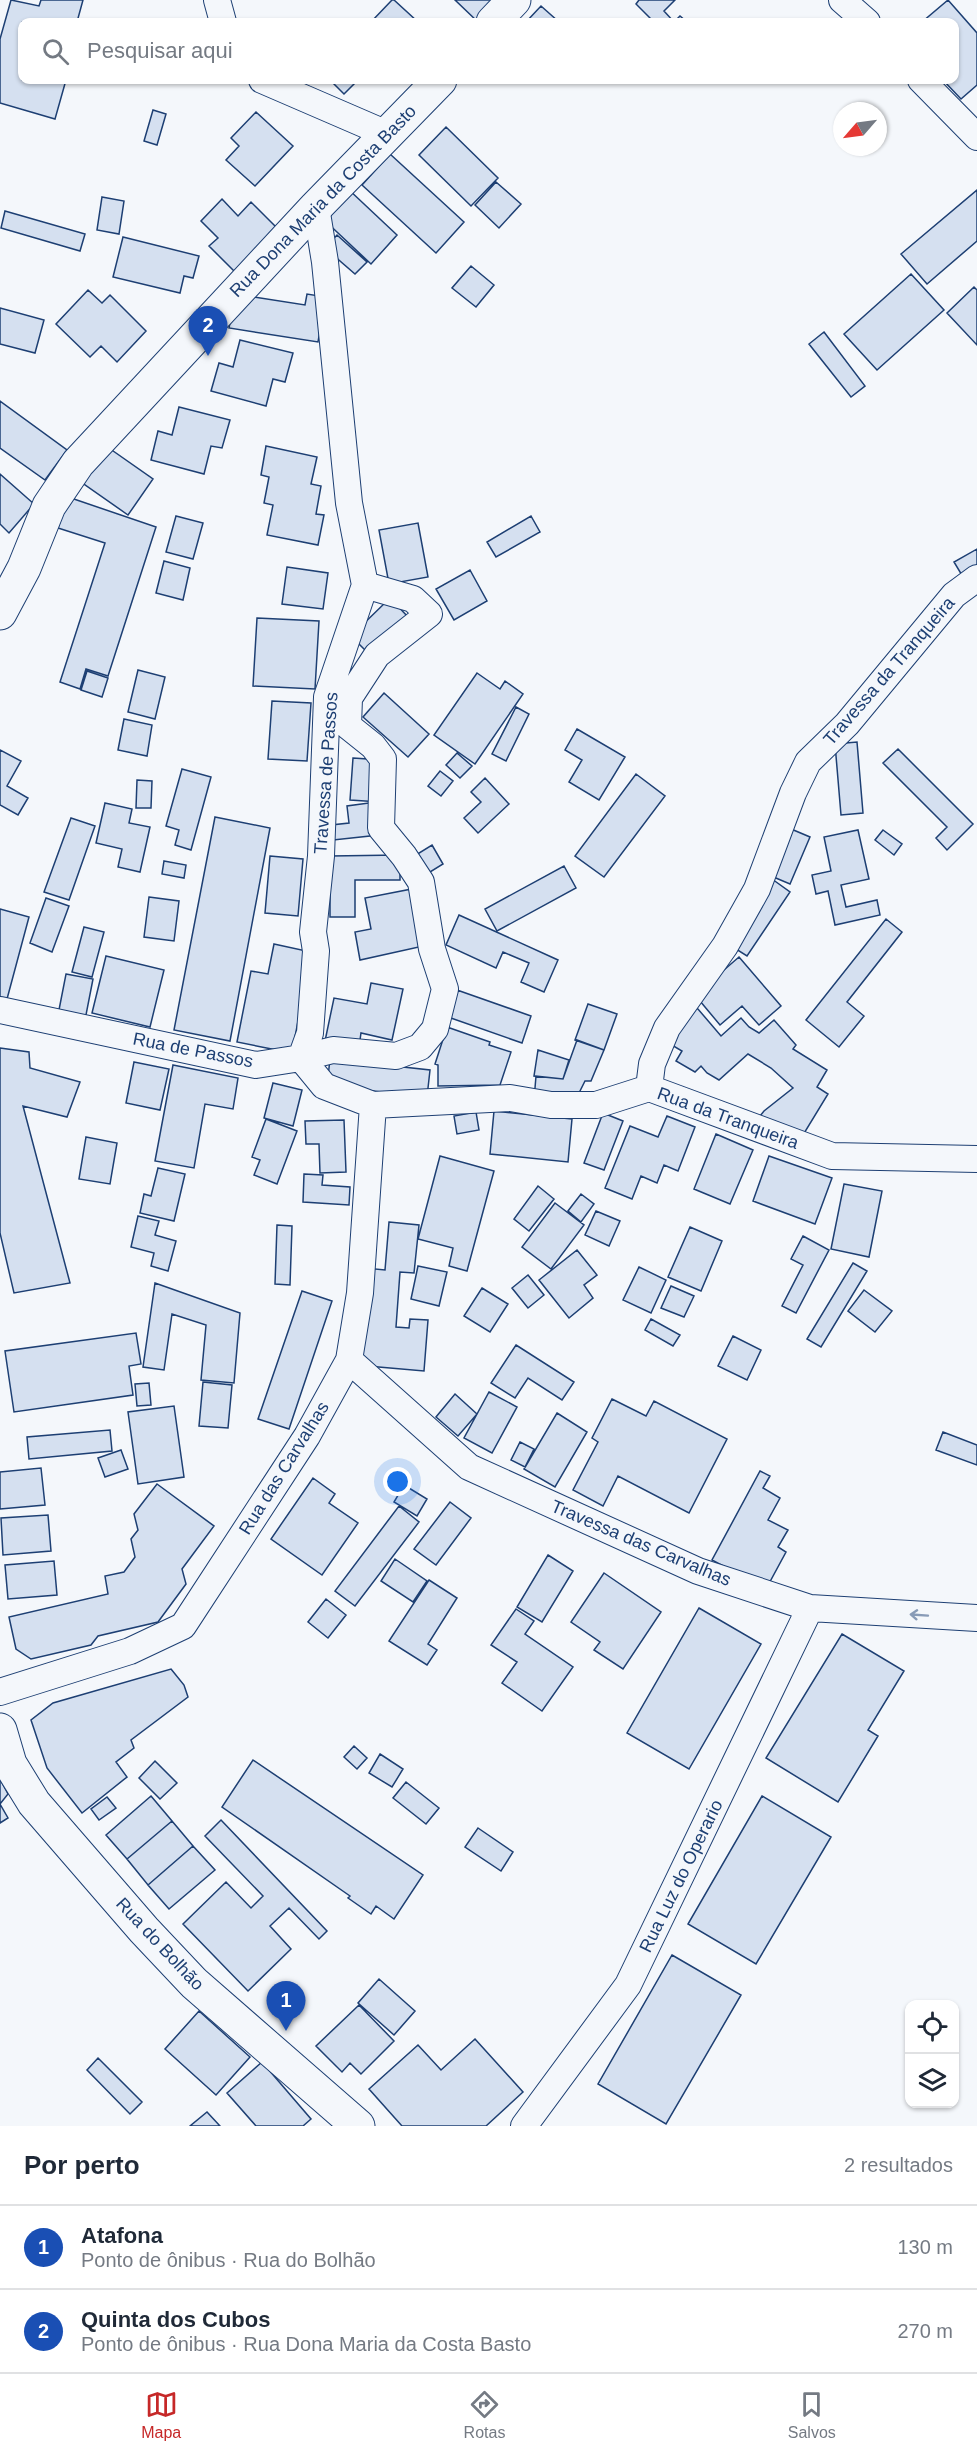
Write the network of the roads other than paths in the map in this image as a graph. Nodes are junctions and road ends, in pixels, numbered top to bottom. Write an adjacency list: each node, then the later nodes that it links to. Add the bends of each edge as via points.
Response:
1 (217, 0): 4 (street)
2 (514, 0): 5 (street)
3 (843, 0): 6 (street)
4 (222, 18)
5 (497, 18)
6 (863, 18)
7 (271, 84): 10 (street)
8 (436, 84): 10 (street, Rua Dona Maria da Costa Basto)
9 (925, 84): 11 (street)
10 (387, 134): 12 (street, Rua Dona Maria da Costa Basto)
11 (977, 137)
12 (316, 207): 14 (street, Travessa de Passos, via 349,503); 15 (street, Rua Dona Maria da Costa Basto, via 78,463 49,506 24,568)
13 (977, 578): 18 (street, Travessa da Tranqueira, via 954,595 847,724 808,762 757,889 725,946 667,1028 652,1064)
14 (365, 585): 17 (street, Travessa de Passos, via 327,697 321,856 313,932 316,951 310,1033); 17 (street, Rua de Passos, via 413,599 429,614 377,656 349,698 348,726 383,759 381,828 421,882 432,949 445,989 435,1029 420,1047 396,1056 333,1050)
15 (0, 613)
16 (0, 1010): 17 (street, Rua de Passos, via 256,1065)
17 (301, 1058): 19 (street, via 324,1086)
18 (649, 1088): 19 (street, Rua da Tranqueira, via 596,1105 551,1105 510,1098); 20 (street, Rua da Tranqueira, via 832,1156)
19 (373, 1105): 21 (street, Rua das Carvalhas, via 360,1293)
20 (977, 1159)
21 (349, 1360): 22 (street, Travessa das Carvalhas, via 469,1467 698,1571); 24 (street, Rua das Carvalhas, via 307,1436 183,1626 130,1651)
22 (810, 1608): 23 (street, Travessa das Carvalhas, one-way to 22); 27 (street, Rua Luz do Operario, via 628,1985)
23 (977, 1618)
24 (0, 1692)
25 (0, 1730): 26 (street, Rua do Bolhão, via 10,1764 34,1803 144,1930 194,1983)
26 (358, 2126)
27 (524, 2126)

